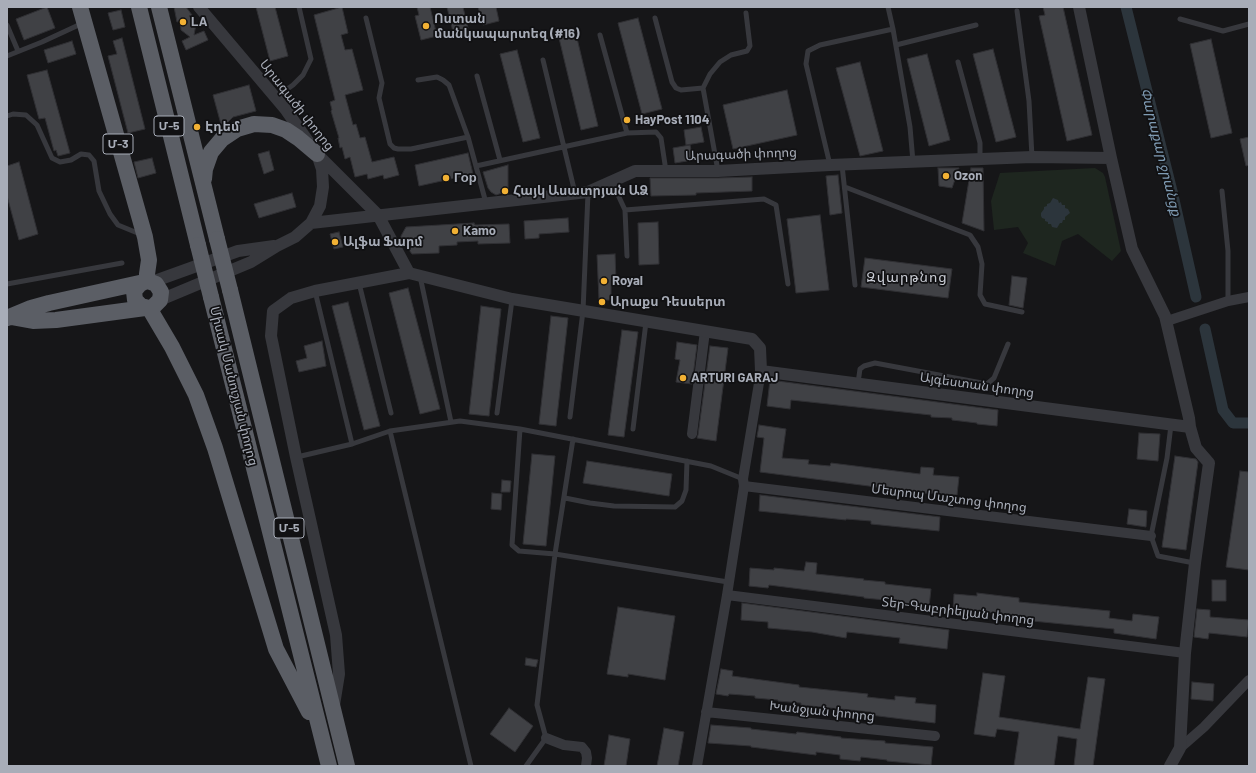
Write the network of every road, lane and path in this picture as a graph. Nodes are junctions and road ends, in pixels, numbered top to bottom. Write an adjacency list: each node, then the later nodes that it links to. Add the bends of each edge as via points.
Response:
1 (80, 7): 14 (highway, Մ-3)
2 (139, 7): 105 (highway, Միսակ Մանուշյան փողոց / Մ-5, bridge)
3 (159, 7): 46 (highway, Միսակ Մանուշյան փողոց / Մ-5)
4 (199, 7): 15 (street, Արագածի փողոց)
5 (211, 7): 15 (street)
6 (299, 7): 29 (lane, via 311,60 293,85)
7 (888, 7): 19 (lane)
8 (1079, 7): 36 (street)
9 (1017, 11): 35 (lane, via 1029,101)
10 (746, 14): 28 (lane, via 750,46 747,51 731,55 720,62)
11 (366, 18): 32 (lane, via 382,83 379,98 390,144 398,149 411,148)
12 (655, 18): 28 (lane, via 672,82 676,88)
13 (1180, 19): 16 (lane, via 1223,31)
14 (84, 23): 22 (lane); 55 (highway, Մ-3)
15 (213, 23): 29 (street, Արագածի փողոց)
16 (1249, 24)
17 (7, 25): 22 (lane)
18 (976, 25): 21 (lane)
19 (893, 28): 21 (lane); 40 (lane, via 820,45 808,51 806,64)
20 (600, 35): 31 (lane)
21 (896, 45): 39 (lane, via 910,127)
22 (18, 51): 23 (lane)
23 (7, 56)
24 (544, 60): 33 (lane)
25 (958, 62): 37 (lane, via 980,143)
26 (477, 76): 38 (lane)
27 (418, 80): 32 (lane, via 437,77 449,85)
28 (703, 88): 43 (lane)
29 (276, 97): 34 (street, Արագածի փողոց)
30 (7, 116): 55 (lane, via 26,115 37,126 52,158 60,162 82,154 89,156 94,161 99,191 110,214 118,225)
31 (627, 132): 33 (lane); 44 (lane, via 656,132 661,138)
32 (468, 137): 42 (lane)
33 (564, 146): 38 (lane); 50 (lane)
34 (317, 154): 46 (highway, via 286,130 272,125 254,124 237,129 222,139 211,152 205,169); 53 (street, Արագածի փողոց); 54 (street, via 322,169 323,187 320,206)
35 (1032, 157): 36 (street, Արագածի փողոց); 37 (street, Արագածի փողոց)
36 (1111, 158): 74 (street, via 1132,249)
37 (980, 159): 39 (street, Արագածի փողոց)
38 (500, 160): 42 (lane)
39 (913, 162): 41 (street, Արագածի փողոց)
40 (830, 164): 41 (street, Արագածի փողոց); 43 (street, Արագածի փողոց)
41 (842, 164): 47 (lane)
42 (476, 166): 51 (lane)
43 (718, 170): 44 (street, Արագածի փողոց)
44 (666, 171): 45 (street, Արագածի փողոց, via 634,171)
45 (612, 181): 49 (street, Արագածի փողոց); 52 (lane)
46 (204, 187): 102 (highway, Միսակ Մանուշյան փողոց / Մ-5, bridge)
47 (844, 187): 64 (lane); 71 (lane, via 970,235 978,247 982,264 980,295 985,304)
48 (1222, 191): 68 (lane, via 1228,250)
49 (588, 192): 50 (street, Արագածի փողոց); 70 (lane)
50 (575, 193): 51 (street, Արագածի փողոց)
51 (486, 204): 53 (street, Արագածի փողոց)
52 (626, 210): 57 (lane); 63 (lane, via 764,199 776,205)
53 (378, 215): 54 (street, Արագածի փողոց); 59 (street)
54 (311, 223): 56 (street, via 295,237)
55 (145, 237): 60 (highway, Մ-3, via 149,260)
56 (277, 246): 60 (street, via 238,251); 69 (street, via 251,262)
57 (627, 256)
58 (122, 263): 62 (lane)
59 (415, 274): 61 (street); 67 (street); 82 (lane)
60 (148, 282): 69 (highway, via 161,292); 69 (highway, via 136,287 134,295 137,303); 72 (highway, via 49,303)
61 (359, 282): 65 (street); 79 (lane)
62 (7, 284)
63 (788, 284)
64 (855, 285)
65 (315, 291): 90 (lane); 91 (street, via 291,298 273,311 271,336)
66 (1249, 297): 68 (street)
67 (512, 298): 70 (street); 80 (lane)
68 (1228, 301): 74 (street)
69 (151, 305): 72 (highway, via 56,320); 105 (highway, via 196,395 215,448 276,649)
70 (584, 311): 73 (street); 81 (lane)
71 (1022, 312)
72 (9, 318)
73 (646, 321): 75 (street); 86 (lane)
74 (1167, 321): 84 (street)
75 (705, 331): 77 (street, via 752,339 760,348); 88 (street)
76 (1008, 344): 78 (lane, via 994,378 987,384 875,364 860,369)
77 (761, 371): 78 (street, Այգեստան փողոց); 93 (street)
78 (858, 384): 83 (street, Այգեստան փողոց)
79 (391, 413)
80 (497, 413)
81 (570, 417)
82 (451, 422): 85 (lane); 87 (lane)
83 (1172, 425): 84 (street, Այգեստան փողոց); 95 (lane)
84 (1190, 427): 97 (street, via 1196,448 1209,463)
85 (520, 429): 89 (lane); 96 (lane, via 512,545 519,551)
86 (633, 429)
87 (390, 431): 90 (lane); 110 (lane)
88 (692, 434)
89 (573, 440): 92 (lane); 94 (lane)
90 (352, 444): 91 (lane)
91 (296, 457): 102 (street, via 336,635 339,674)
92 (687, 461): 93 (lane, via 711,466); 94 (lane, via 686,490 682,501 675,507 614,506)
93 (743, 482): 95 (street, Մեսրոպ Մաշտոց փողոց); 98 (street)
94 (565, 498): 96 (lane)
95 (1151, 536): 97 (lane, via 1158,556)
96 (556, 554): 98 (lane); 106 (lane, via 537,705)
97 (1195, 563): 100 (street)
98 (728, 582): 99 (street)
99 (727, 595): 100 (street, Տեր-Գաբրիելյան փողոց); 103 (street)
100 (1186, 653): 107 (street)
101 (1249, 680): 107 (street)
102 (334, 709): 109 (highway, Միսակ Մանուշյան փողոց / Մ-5)
103 (706, 712): 104 (street, Խանջյան փողոց); 113 (street)
104 (935, 736)
105 (322, 738): 108 (highway, Միսակ Մանուշյան փողոց / Մ-5)
106 (546, 738): 111 (lane); 112 (street, via 564,745 582,747 586,752)
107 (1180, 748): 114 (street)
108 (329, 766)
109 (347, 766)
110 (471, 766)
111 (526, 766)
112 (586, 766)
113 (697, 766)
114 (1170, 766)

